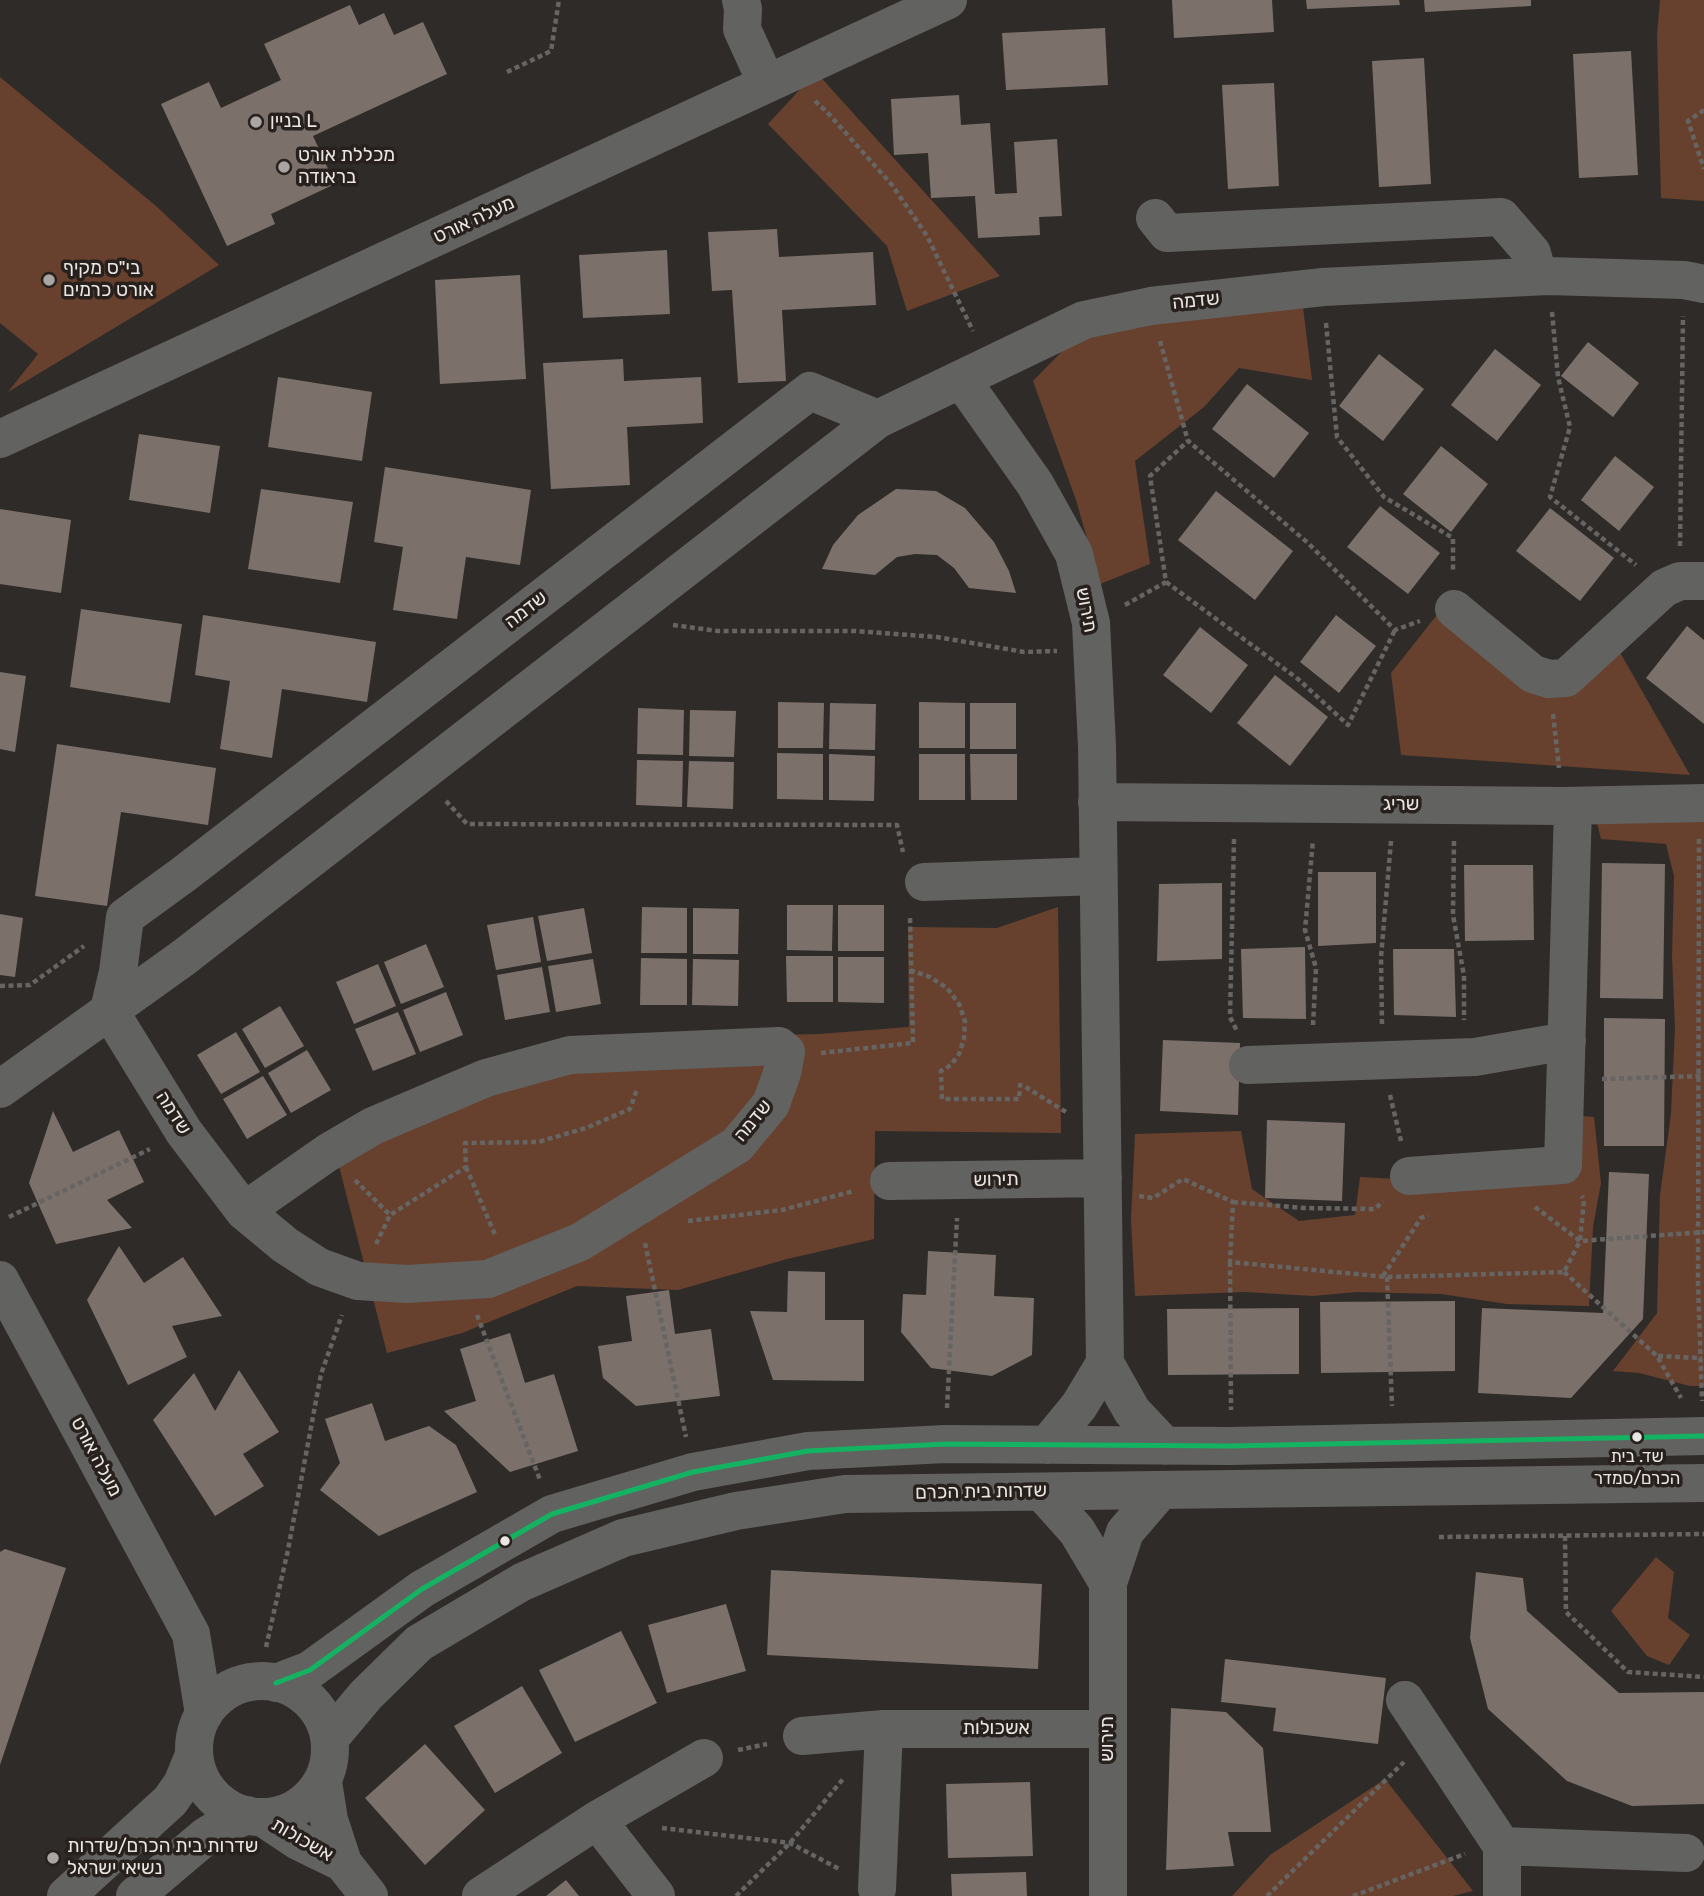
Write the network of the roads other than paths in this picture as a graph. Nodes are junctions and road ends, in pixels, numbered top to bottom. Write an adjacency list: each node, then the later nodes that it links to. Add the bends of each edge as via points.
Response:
1 (741, 0): 3 (street, via 742,29)
2 (948, 0): 3 (street, מעלה אורט)
3 (776, 79): 9 (street, מעלה אורט)
4 (1155, 218): 5 (street, via 1167,233 1501,217 1532,253)
5 (1543, 276): 6 (street, שדמה); 7 (street, שדמה, via 1323,287 1151,306 1084,320)
6 (1694, 282)
7 (977, 371): 8 (street, שדמה); 12 (street, תירוש, via 1074,554 1091,623)
8 (878, 419): 17 (street, שדמה, via 183,958); 17 (street, שדמה, via 810,391 125,917)
9 (0, 439)
10 (1683, 583): 11 (street, via 1566,678 1533,674)
11 (1454, 608)
12 (1097, 802): 14 (street, שריג); 15 (street, תירוש)
13 (1702, 803): 14 (street, שריג)
14 (1568, 806): 18 (street)
15 (1098, 876): 16 (street); 23 (street, תירוש)
16 (917, 882)
17 (109, 1010): 20 (street, שדמה); 24 (street, שדמה, via 184,1132)
18 (1567, 1041): 19 (street, via 1464,1057); 21 (street, via 1563,1165)
19 (1248, 1065)
20 (0, 1089)
21 (1409, 1176)
22 (889, 1181): 23 (street, תירוש)
23 (1103, 1186): 26 (street, תירוש)
24 (244, 1211): 24 (street, שדמה, via 373,1126 486,1078 570,1055 779,1046 786,1052 771,1104 737,1145 580,1242 488,1279 407,1284 358,1281 319,1268)
25 (0, 1280): 34 (street, מעלה אורט)
26 (1105, 1363): 28 (street, via 1079,1406); 29 (street, via 1132,1411)
27 (1703, 1436): 29 (street)
28 (1047, 1445): 29 (street); 35 (street, via 945,1444 808,1451 693,1472 552,1514 422,1589 310,1670)
29 (1165, 1446)
30 (1704, 1483): 31 (street, שדרות בית הכרם)
31 (1161, 1490): 32 (street, שדרות בית הכרם); 33 (street, via 1125,1532)
32 (1042, 1492): 33 (street, via 1077,1531); 41 (street, שדרות בית הכרם, via 845,1494 736,1511 623,1538 522,1582 419,1643)
33 (1108, 1583): 39 (street, תירוש)
34 (191, 1634): 35 (street, מעלה אורט); 37 (street, מעלה אורט)
35 (266, 1672): 37 (street, via 217,1698); 41 (street, via 312,1702)
36 (1405, 1700): 47 (street)
37 (204, 1714): 42 (street)
38 (884, 1729): 39 (street, אשכולות); 40 (street, אשכולות); 50 (street)
39 (1108, 1729): 56 (street, תירוש)
40 (802, 1736)
41 (330, 1738): 44 (street)
42 (194, 1755): 45 (street, via 199,1776 211,1794 227,1808); 51 (street, via 170,1801)
43 (704, 1758): 46 (street)
44 (323, 1782): 45 (street, via 291,1811); 49 (street, אשכולות)
45 (254, 1816): 49 (street, אשכולות); 52 (street, via 206,1836)
46 (597, 1820): 54 (street); 55 (street)
47 (1500, 1844): 48 (street); 57 (street)
48 (1686, 1853)
49 (343, 1863): 53 (street, אשכולות)
50 (877, 1889)
51 (66, 1896)
52 (135, 1896)
53 (369, 1896)
54 (481, 1896)
55 (656, 1896)
56 (1108, 1896)
57 (1502, 1896)

